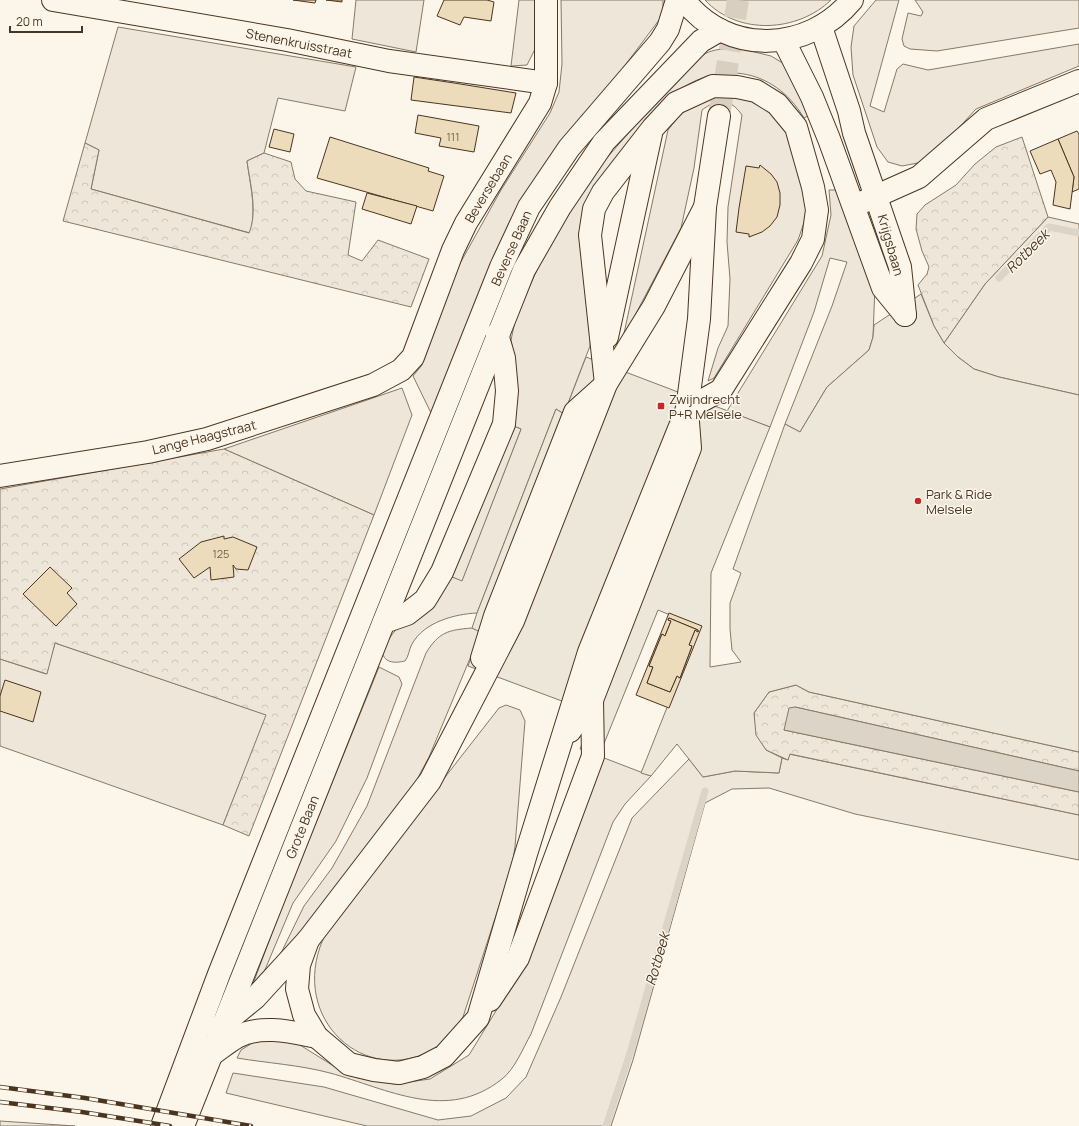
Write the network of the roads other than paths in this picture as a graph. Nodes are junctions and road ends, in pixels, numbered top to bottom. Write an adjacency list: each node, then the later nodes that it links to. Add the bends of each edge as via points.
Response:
1 (53, 0): 10 (main road, Stenenkruisstraat, via 287,40 390,61)
2 (546, 0): 10 (main road, Beversebaan)
3 (677, 0): 23 (main road, Beverse Baan, via 668,29 660,42 569,148 529,207 501,267)
4 (684, 0): 7 (main road, via 704,20)
5 (852, 0): 6 (main road, via 842,12)
6 (821, 27): 8 (main road, via 803,36); 13 (main road, Krijgsbaan)
7 (720, 30): 8 (main road, via 751,40); 16 (main road, Beverse Baan, via 701,41 604,142 560,207 524,270)
8 (784, 41): 15 (main road, Krijgsbaan, via 812,97)
9 (1079, 81): 13 (main road, Krijgsbaan, via 986,119 919,177)
10 (546, 83): 18 (main road, Beversebaan, via 540,103 466,223 453,250 413,357)
11 (719, 116): 14 (main road)
12 (652, 129): 17 (main road); 17 (main road, via 603,192 594,209 591,222 590,235); 20 (main road, via 676,103 713,86 756,91 777,104 796,127 814,187 817,210 813,239 804,257 721,390)
13 (876, 197): 15 (main road, Krijgsbaan); 15 (main road, Krijgsbaan, via 900,266 905,315 883,288)
14 (705, 206): 19 (main road, via 654,306); 20 (main road, via 698,319)
15 (853, 206)
16 (497, 334): 22 (main road, Beverse Baan); 24 (main road, via 504,358 507,391 504,424 442,572 425,600 407,614)
17 (603, 355): 19 (main road)
18 (401, 370): 21 (main road, Lange Haagstraat, via 373,385 207,439 148,452)
19 (606, 384): 27 (main road, via 575,412 496,616 459,726 430,781)
20 (687, 410): 25 (main road, via 690,448); 26 (main road, via 589,652)
21 (0, 476)
22 (421, 527): 24 (main road, Grote Baan)
23 (396, 528): 31 (main road, Grote Baan)
24 (384, 622): 29 (main road, Grote Baan)
25 (592, 700): 26 (main road); 28 (main road, via 592,756 518,958)
26 (559, 747): 28 (main road)
27 (308, 940): 29 (main road, via 260,992); 30 (main road, via 299,965 297,989 304,1015)
28 (478, 1018): 30 (main road, via 444,1056 423,1067 398,1073 349,1064)
29 (224, 1023): 31 (main road); 32 (main road, Grote Baan)
30 (316, 1037): 32 (main road, via 287,1031 267,1030 249,1033 238,1037)
31 (189, 1052): 33 (main road, Grote Baan)
32 (211, 1055): 34 (main road, Grote Baan)
33 (162, 1126)
34 (183, 1126)

